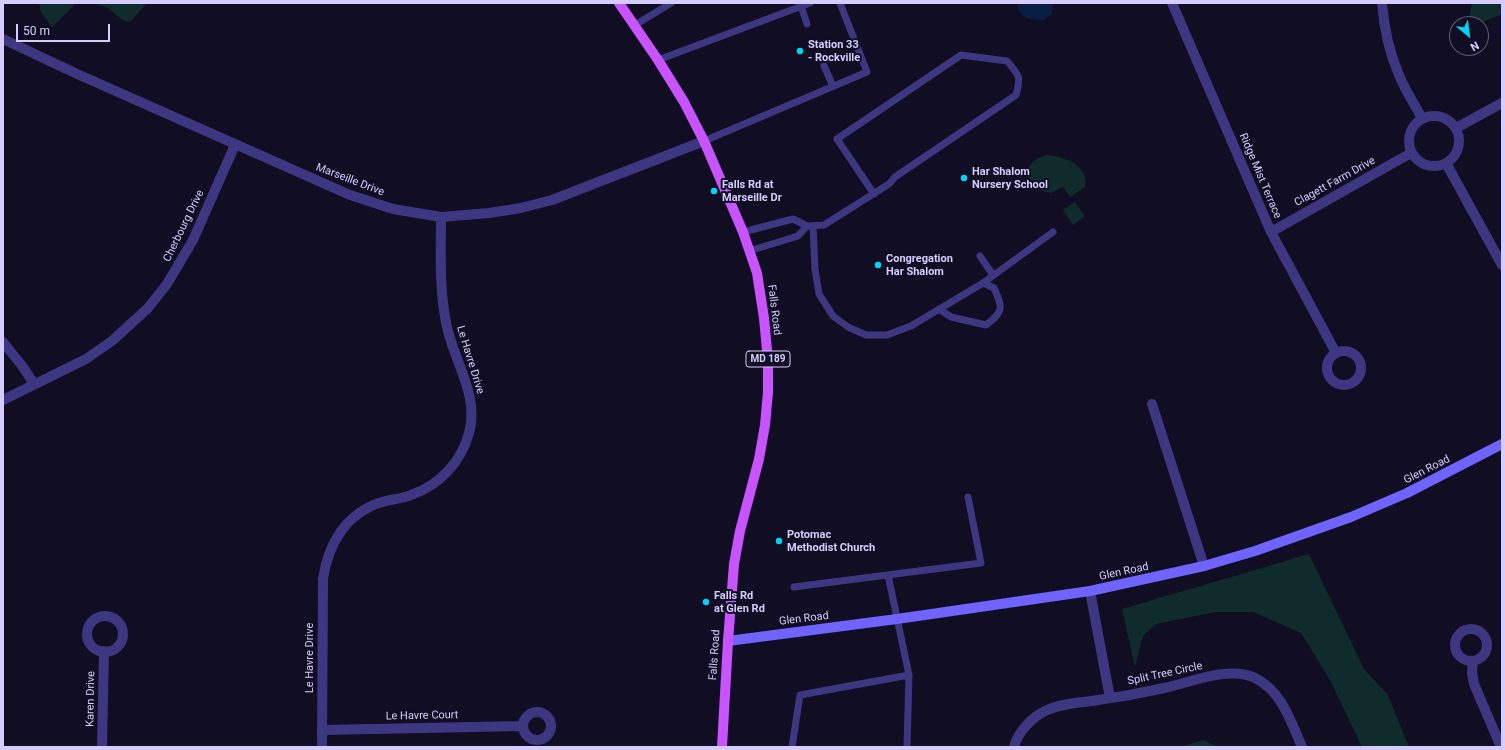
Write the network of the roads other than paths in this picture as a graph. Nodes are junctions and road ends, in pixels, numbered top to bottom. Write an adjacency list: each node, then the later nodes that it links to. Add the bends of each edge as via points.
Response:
1 (619, 3): 9 (main road, Falls Road / MD 189)
2 (671, 3): 9 (lane)
3 (810, 3): 7 (lane)
4 (840, 3): 13 (lane, via 867,72)
5 (1172, 3): 26 (street, Ridge Mist Terrace)
6 (1382, 3): 15 (street, via 1386,37 1393,59 1399,76)
7 (801, 6): 8 (lane); 11 (lane)
8 (807, 24)
9 (635, 25): 11 (main road, Falls Road / MD 189)
10 (3, 39): 18 (street, Marseille Drive)
11 (658, 60): 17 (main road, Falls Road / MD 189)
12 (824, 66): 13 (lane)
13 (833, 86): 17 (lane)
14 (1502, 102): 16 (street)
15 (1422, 118): 16 (street, via 1440,116); 19 (street, via 1410,132 1408,142)
16 (1456, 128): 20 (street, via 1459,147)
17 (704, 141): 22 (street, Marseille Drive, via 552,200 489,213); 24 (main road, Falls Road / MD 189)
18 (235, 145): 22 (street, Marseille Drive, via 350,195 393,208); 35 (street, Cherbourg Drive, via 193,240 167,284 148,308 112,341 86,359)
19 (1412, 153): 20 (street, via 1426,165 1437,166); 26 (street, Clagett Farm Drive)
20 (1446, 163): 29 (street)
21 (874, 194): 21 (lane, via 837,139 961,55 1007,61 1020,81 1016,95); 23 (lane, via 824,225)
22 (441, 217): 51 (street, Le Havre Drive, via 441,288 451,344 470,397 470,431 457,461 438,481 424,490 382,502 368,509 350,521 332,545 323,579)
23 (810, 226): 24 (lane, via 793,219); 27 (lane, via 798,236); 32 (lane, via 819,294 833,316 848,327 866,335 887,335 911,326)
24 (743, 232): 27 (main road, Falls Road / MD 189)
25 (1053, 232): 30 (lane)
26 (1271, 232): 34 (street, Ridge Mist Terrace)
27 (750, 251): 45 (main road, Falls Road / MD 189, via 757,273 764,318 768,392 759,458 734,564)
28 (980, 256): 30 (lane)
29 (1502, 265)
30 (993, 275): 31 (lane)
31 (983, 283): 32 (lane); 32 (lane, via 994,288 1001,303 998,316 986,324 951,317)
32 (938, 309)
33 (3, 342): 35 (street)
34 (1336, 353)
35 (34, 384): 36 (street, Cherbourg Drive)
36 (3, 400)
37 (1152, 404): 40 (street)
38 (1502, 444): 40 (main road, Glen Road, via 1407,493 1351,517 1268,547)
39 (968, 497): 41 (lane, via 981,563)
40 (1204, 566): 43 (main road, Glen Road)
41 (888, 575): 42 (lane); 44 (lane)
42 (794, 587)
43 (1090, 591): 44 (main road, Glen Road); 49 (street)
44 (897, 619): 45 (main road, Glen Road); 48 (lane)
45 (728, 641): 54 (main road, Falls Road / MD 189)
46 (104, 651): 52 (street, Karen Drive)
47 (1473, 662): 59 (street, via 1474,684)
48 (909, 675): 55 (lane, via 800,695); 56 (lane)
49 (1110, 698): 57 (street, Split Tree Circle, via 1046,710 1025,727); 58 (street, Split Tree Circle, via 1222,674 1239,673 1256,678 1279,699)
50 (523, 726): 51 (street, Le Havre Court)
51 (322, 730): 53 (street, Le Havre Drive)
52 (102, 747)
53 (322, 747)
54 (722, 747)
55 (792, 747)
56 (908, 747)
57 (1014, 747)
58 (1302, 747)
59 (1502, 747)

